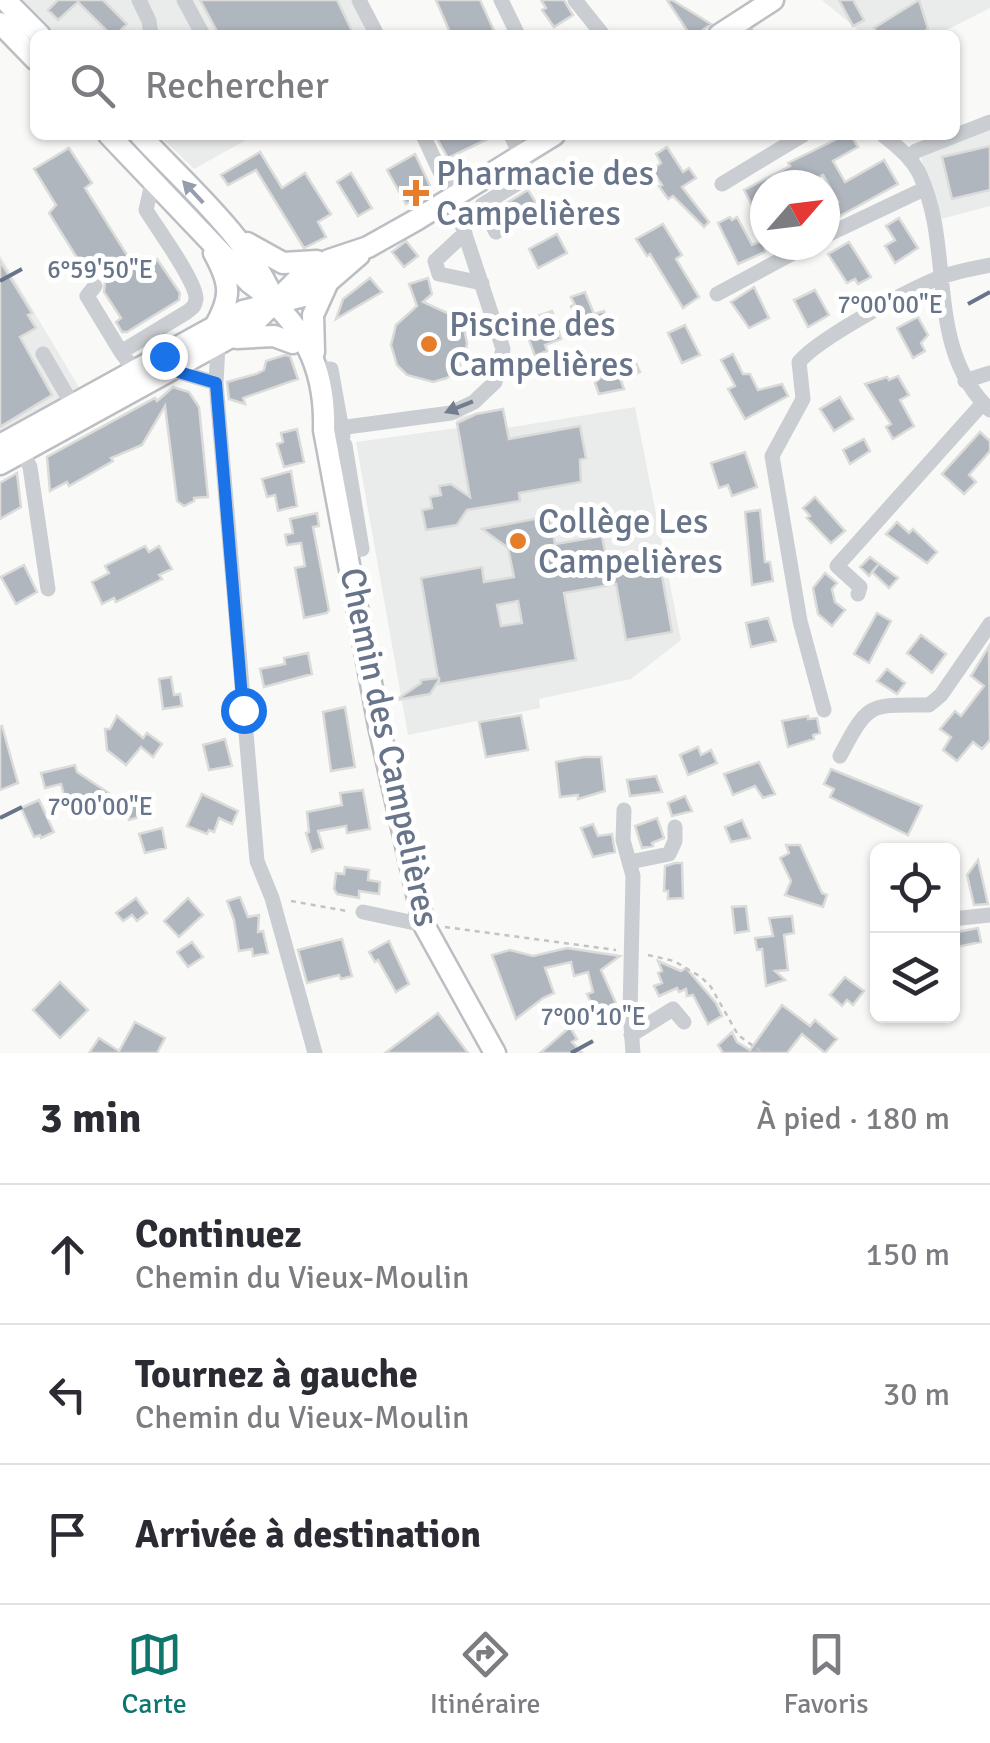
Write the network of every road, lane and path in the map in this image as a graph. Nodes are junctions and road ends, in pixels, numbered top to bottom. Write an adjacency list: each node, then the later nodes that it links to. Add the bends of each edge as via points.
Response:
1 (4, 0): 9 (main road)
2 (139, 0): 10 (street)
3 (184, 0): 11 (street)
4 (359, 0): 12 (street)
5 (501, 0): 13 (street)
6 (575, 0): 14 (street)
7 (770, 1): 15 (main road)
8 (0, 23): 16 (main road)
9 (35, 30)
10 (150, 30)
11 (200, 30)
12 (374, 30)
13 (516, 30)
14 (598, 30)
15 (737, 30)
16 (30, 54)
17 (990, 122): 18 (street)
18 (960, 134)
19 (115, 140): 29 (main road)
20 (147, 140): 35 (main road, one-way to 20)
21 (425, 140): 32 (street)
22 (513, 140): 27 (street)
23 (546, 140): 27 (main road)
24 (795, 140): 30 (street)
25 (888, 140): 28 (street)
26 (944, 140): 28 (street)
27 (520, 156): 32 (main road); 36 (street, via 530,176 482,206)
28 (909, 159): 31 (street)
29 (153, 179): 34 (main road); 48 (street, via 146,210 196,298 186,312)
30 (722, 184)
31 (924, 189): 33 (street); 41 (street)
32 (455, 197): 37 (street); 40 (main road)
33 (840, 229)
34 (200, 230): 45 (main road); 46 (main road, via 229,290)
35 (228, 230): 40 (main road, via 283,264); 45 (main road, via 263,274)
36 (496, 232)
37 (465, 233): 42 (street); 42 (street, via 434,261 440,274)
38 (780, 260): 44 (street)
39 (990, 265): 41 (street)
40 (329, 270): 45 (main road, via 300,276); 51 (main road, via 313,316)
41 (940, 276): 54 (street, via 948,336); 64 (street, via 807,352 799,362 803,399 772,456 800,621)
42 (482, 283): 58 (street, one-way to 58, via 503,350 495,382 451,413)
43 (95, 286): 48 (street, via 87,296)
44 (717, 294)
45 (274, 301): 46 (main road, via 243,311); 47 (main road, Chemin des Campelières); 51 (main road, Chemin des Campelières, via 296,323)
46 (220, 337): 47 (main road, via 274,336); 50 (main road); 55 (street)
47 (293, 343): 58 (main road, Chemin des Campelières, via 314,415)
48 (121, 352): 52 (street)
49 (43, 354): 57 (street)
50 (168, 363): 52 (main road); 55 (street); 57 (main road)
51 (316, 369): 58 (main road, Chemin des Campelières)
52 (134, 371): 57 (main road)
53 (990, 373): 54 (street)
54 (965, 381): 56 (street)
55 (216, 383): 69 (street, via 256,861)
56 (986, 407): 62 (street, via 836,566 860,587)
57 (77, 413): 59 (main road)
58 (332, 435): 73 (main road, Chemin des Campelières, via 379,726)
59 (12, 444): 60 (main road); 61 (street, via 30,467)
60 (0, 464)
61 (48, 589)
62 (858, 594)
63 (990, 624): 65 (street, via 941,695 929,705 876,705 860,718)
64 (824, 710)
65 (840, 756)
66 (624, 810): 68 (street)
67 (674, 827): 68 (street, via 669,854)
68 (630, 862): 74 (street)
69 (272, 898): 70 (path); 77 (street)
70 (364, 912): 73 (street)
71 (990, 914): 72 (street)
72 (960, 918)
73 (424, 925): 74 (path); 78 (main road, Chemin des Campelières)
74 (631, 952): 76 (street); 80 (path, via 674,961 701,977 738,1036)
75 (684, 1022): 76 (street, via 673,1008)
76 (631, 1035): 79 (street)
77 (315, 1053)
78 (495, 1053)
79 (632, 1053)
80 (763, 1053)

